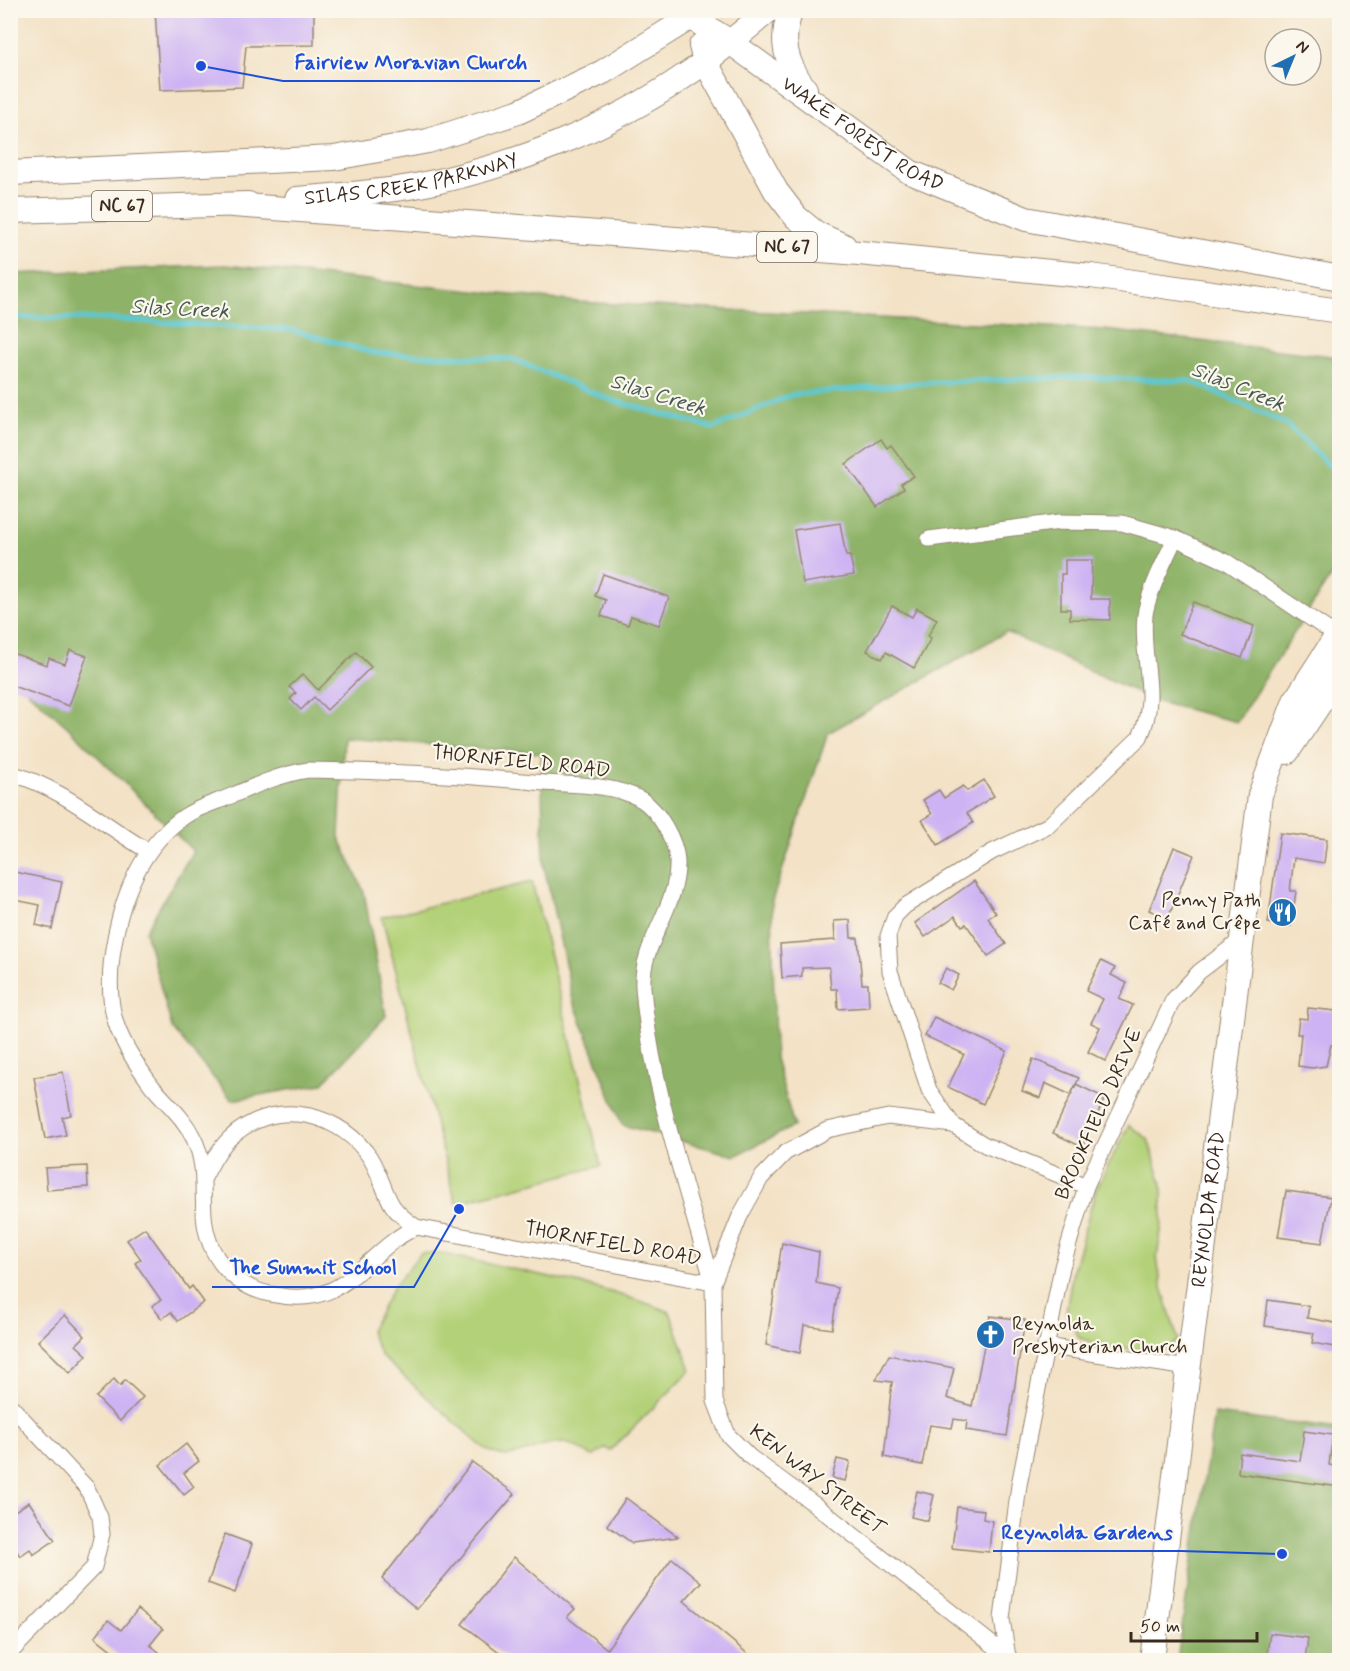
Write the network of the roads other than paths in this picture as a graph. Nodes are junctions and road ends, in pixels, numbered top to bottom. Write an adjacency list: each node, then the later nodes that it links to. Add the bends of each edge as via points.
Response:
1 (769, 10): 4 (main road, SILAS CREEK PARKWAY)
2 (791, 10): 6 (main road, via 785,29 786,57)
3 (697, 14): 4 (main road, WAKE FOREST ROAD); 5 (main road); 7 (main road, SILAS CREEK PARKWAY / NC 67, via 603,72 518,112 428,141 334,158)
4 (730, 42): 5 (main road, SILAS CREEK PARKWAY); 6 (main road, WAKE FOREST ROAD)
5 (705, 61): 8 (main road, SILAS CREEK PARKWAY, via 611,120 539,151 466,174 414,186); 10 (main road, via 776,192 796,217 817,234)
6 (818, 105): 11 (main road, WAKE FOREST ROAD, via 910,172 1026,219)
7 (10, 173)
8 (233, 205): 9 (main road, SILAS CREEK PARKWAY / NC 67); 10 (main road, NC 67)
9 (10, 211)
10 (859, 253): 12 (main road, NC 67, via 1091,276)
11 (1340, 278)
12 (1340, 311)
13 (1175, 538): 14 (street, via 1122,523 1060,522); 15 (street, via 1227,562); 21 (street, via 1145,612 1143,649 1150,690 1149,717 1140,736 1049,825 992,852 895,916 888,936 891,971 929,1090)
14 (929, 539)
15 (1338, 635): 18 (main road, REYNOLDA ROAD, via 1295,701)
16 (1340, 673): 18 (main road, REYNOLDA ROAD)
17 (10, 773): 19 (street, via 45,786 89,810)
18 (1260, 795): 20 (main road, REYNOLDA ROAD)
19 (148, 851): 22 (street, THORNFIELD ROAD, via 120,914 111,959 113,1005 120,1035 131,1055 153,1087 185,1120 201,1159); 25 (street, THORNFIELD ROAD, via 186,815 249,788 308,770 458,775 569,785 643,801 671,839 677,862 673,893 643,971 651,1040 669,1123)
20 (1241, 940): 23 (street, BROOKFIELD DRIVE, via 1199,972 1173,1000); 27 (main road, REYNOLDA ROAD)
21 (953, 1125): 23 (street, KEN WAY STREET, via 985,1145); 25 (street, KEN WAY STREET, via 888,1117 827,1130 797,1145 772,1165 755,1186)
22 (204, 1178): 24 (street, THORNFIELD ROAD, via 221,1148 238,1131 275,1114 303,1114 322,1119 353,1137 378,1171 392,1204); 24 (street, THORNFIELD ROAD, via 204,1216 214,1255 240,1283 274,1295 300,1298 331,1291 349,1282 393,1241)
23 (1086, 1186): 26 (street, BROOKFIELD DRIVE, via 1062,1267)
24 (416, 1227): 25 (street, THORNFIELD ROAD)
25 (713, 1283): 31 (street, KEN WAY STREET, via 715,1401 728,1435 750,1457)
26 (1045, 1346): 27 (street); 29 (street, BROOKFIELD DRIVE, via 1019,1485)
27 (1188, 1368): 32 (main road, REYNOLDA ROAD)
28 (10, 1405): 30 (street, via 87,1488 100,1516 102,1534 94,1568)
29 (1002, 1619): 31 (street, KEN WAY STREET)
30 (10, 1653)
31 (1010, 1659)
32 (1152, 1660)

